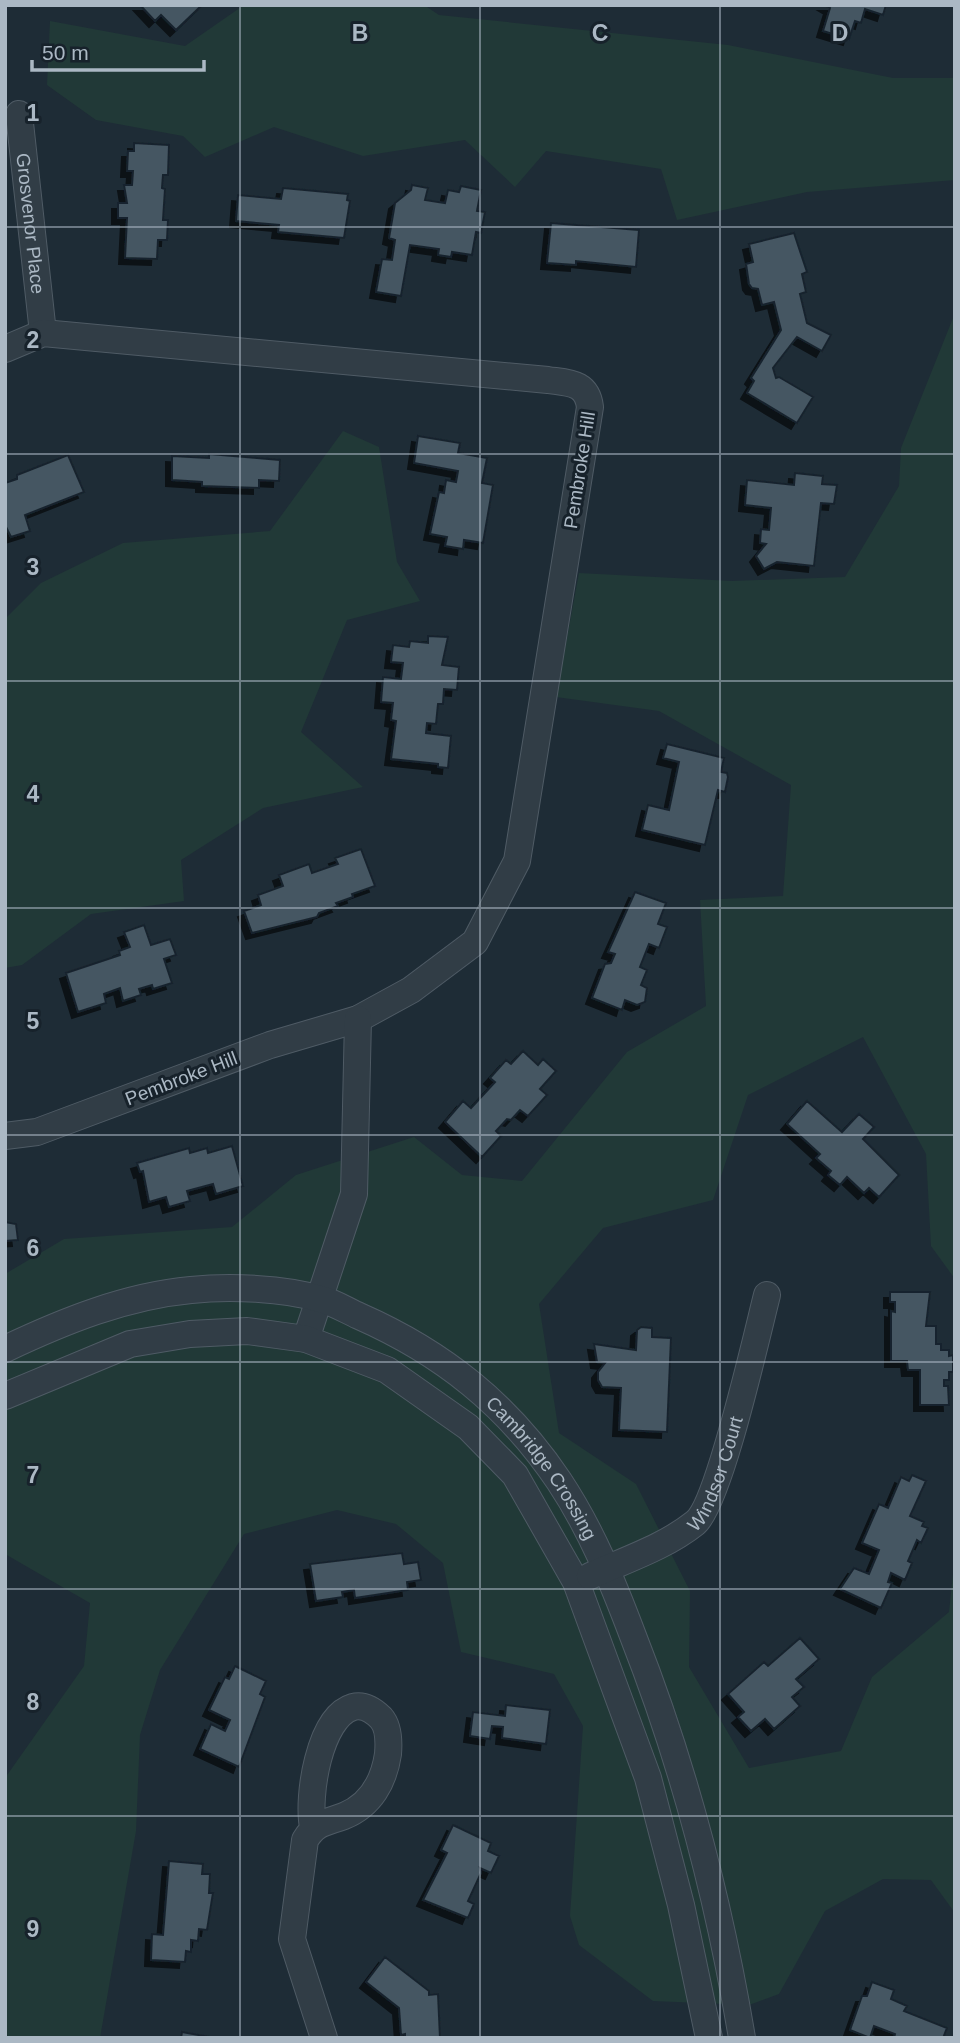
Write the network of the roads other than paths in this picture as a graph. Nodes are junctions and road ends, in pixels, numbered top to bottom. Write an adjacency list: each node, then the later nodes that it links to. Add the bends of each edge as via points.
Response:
1 (19, 114): 2 (street, Grosvenor Place)
2 (43, 333): 3 (street, Pembroke Hill); 4 (street, Pembroke Hill, via 548,380 580,385 588,394 517,861 475,942 411,990)
3 (5, 349)
4 (358, 1020): 5 (street, Pembroke Hill, via 270,1045 37,1132); 7 (street, via 354,1194)
5 (5, 1136)
6 (767, 1295): 11 (street, Windsor Court, via 720,1474 698,1521)
7 (320, 1299): 8 (street); 9 (street, Cambridge Crossing, via 255,1290 191,1290 105,1307); 11 (street, Cambridge Crossing, via 441,1359 505,1411 560,1482)
8 (306, 1339): 10 (street, Cambridge Crossing, via 247,1331 130,1344); 12 (street, Cambridge Crossing, via 387,1370 468,1427 515,1475)
9 (5, 1349)
10 (5, 1396)
11 (607, 1569): 12 (street, Windsor Court); 16 (street, Cambridge Crossing, via 663,1713 695,1819 726,1944)
12 (576, 1582): 15 (street, Cambridge Crossing, via 648,1779)
13 (313, 1827): 14 (street, via 304,1840 292,1939)
14 (324, 2038)
15 (709, 2038)
16 (742, 2038)

